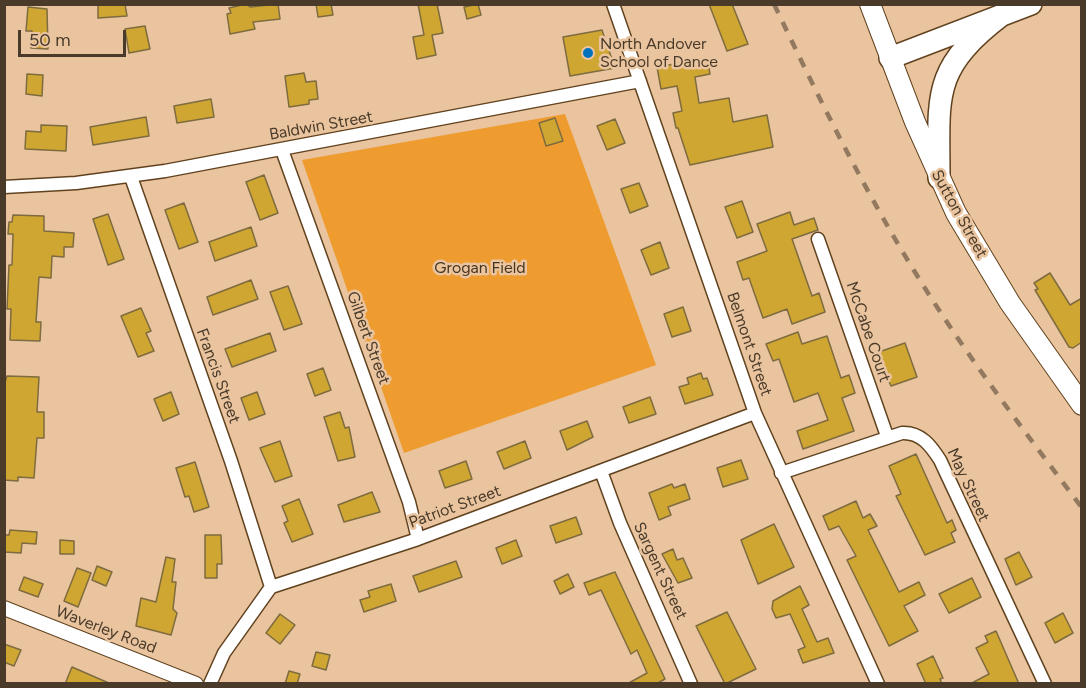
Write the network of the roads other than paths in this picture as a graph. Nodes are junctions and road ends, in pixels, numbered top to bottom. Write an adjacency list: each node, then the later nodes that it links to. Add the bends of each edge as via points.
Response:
1 (613, 4): 6 (street, Belmont Street)
2 (870, 4): 5 (highway, Sutton Street)
3 (1031, 4): 4 (highway)
4 (1002, 15): 5 (highway); 9 (highway, via 964,47 945,79 939,112)
5 (890, 58): 9 (highway, Sutton Street)
6 (640, 81): 7 (street, Baldwin Street); 13 (street, Belmont Street)
7 (282, 150): 8 (street, Baldwin Street); 17 (street, Gilbert Street, via 409,502)
8 (131, 177): 10 (street, Baldwin Street); 18 (street, Francis Street)
9 (939, 178): 12 (highway, Sutton Street, via 1010,303)
10 (4, 187)
11 (818, 238): 14 (street, McCabe Court)
12 (1082, 405)
13 (755, 414): 15 (street, Patriot Street); 16 (street, Belmont Street)
14 (887, 436): 16 (street, May Street); 24 (street, May Street, via 909,433 930,444)
15 (602, 471): 17 (street, Patriot Street); 22 (street, Sargent Street, via 620,523)
16 (781, 473): 23 (street, Belmont Street)
17 (417, 539): 18 (street, Patriot Street)
18 (271, 587): 21 (street, via 224,653)
19 (4, 608): 20 (street, Waverley Road)
20 (196, 684)
21 (210, 684)
22 (691, 684)
23 (878, 684)
24 (1046, 684)

